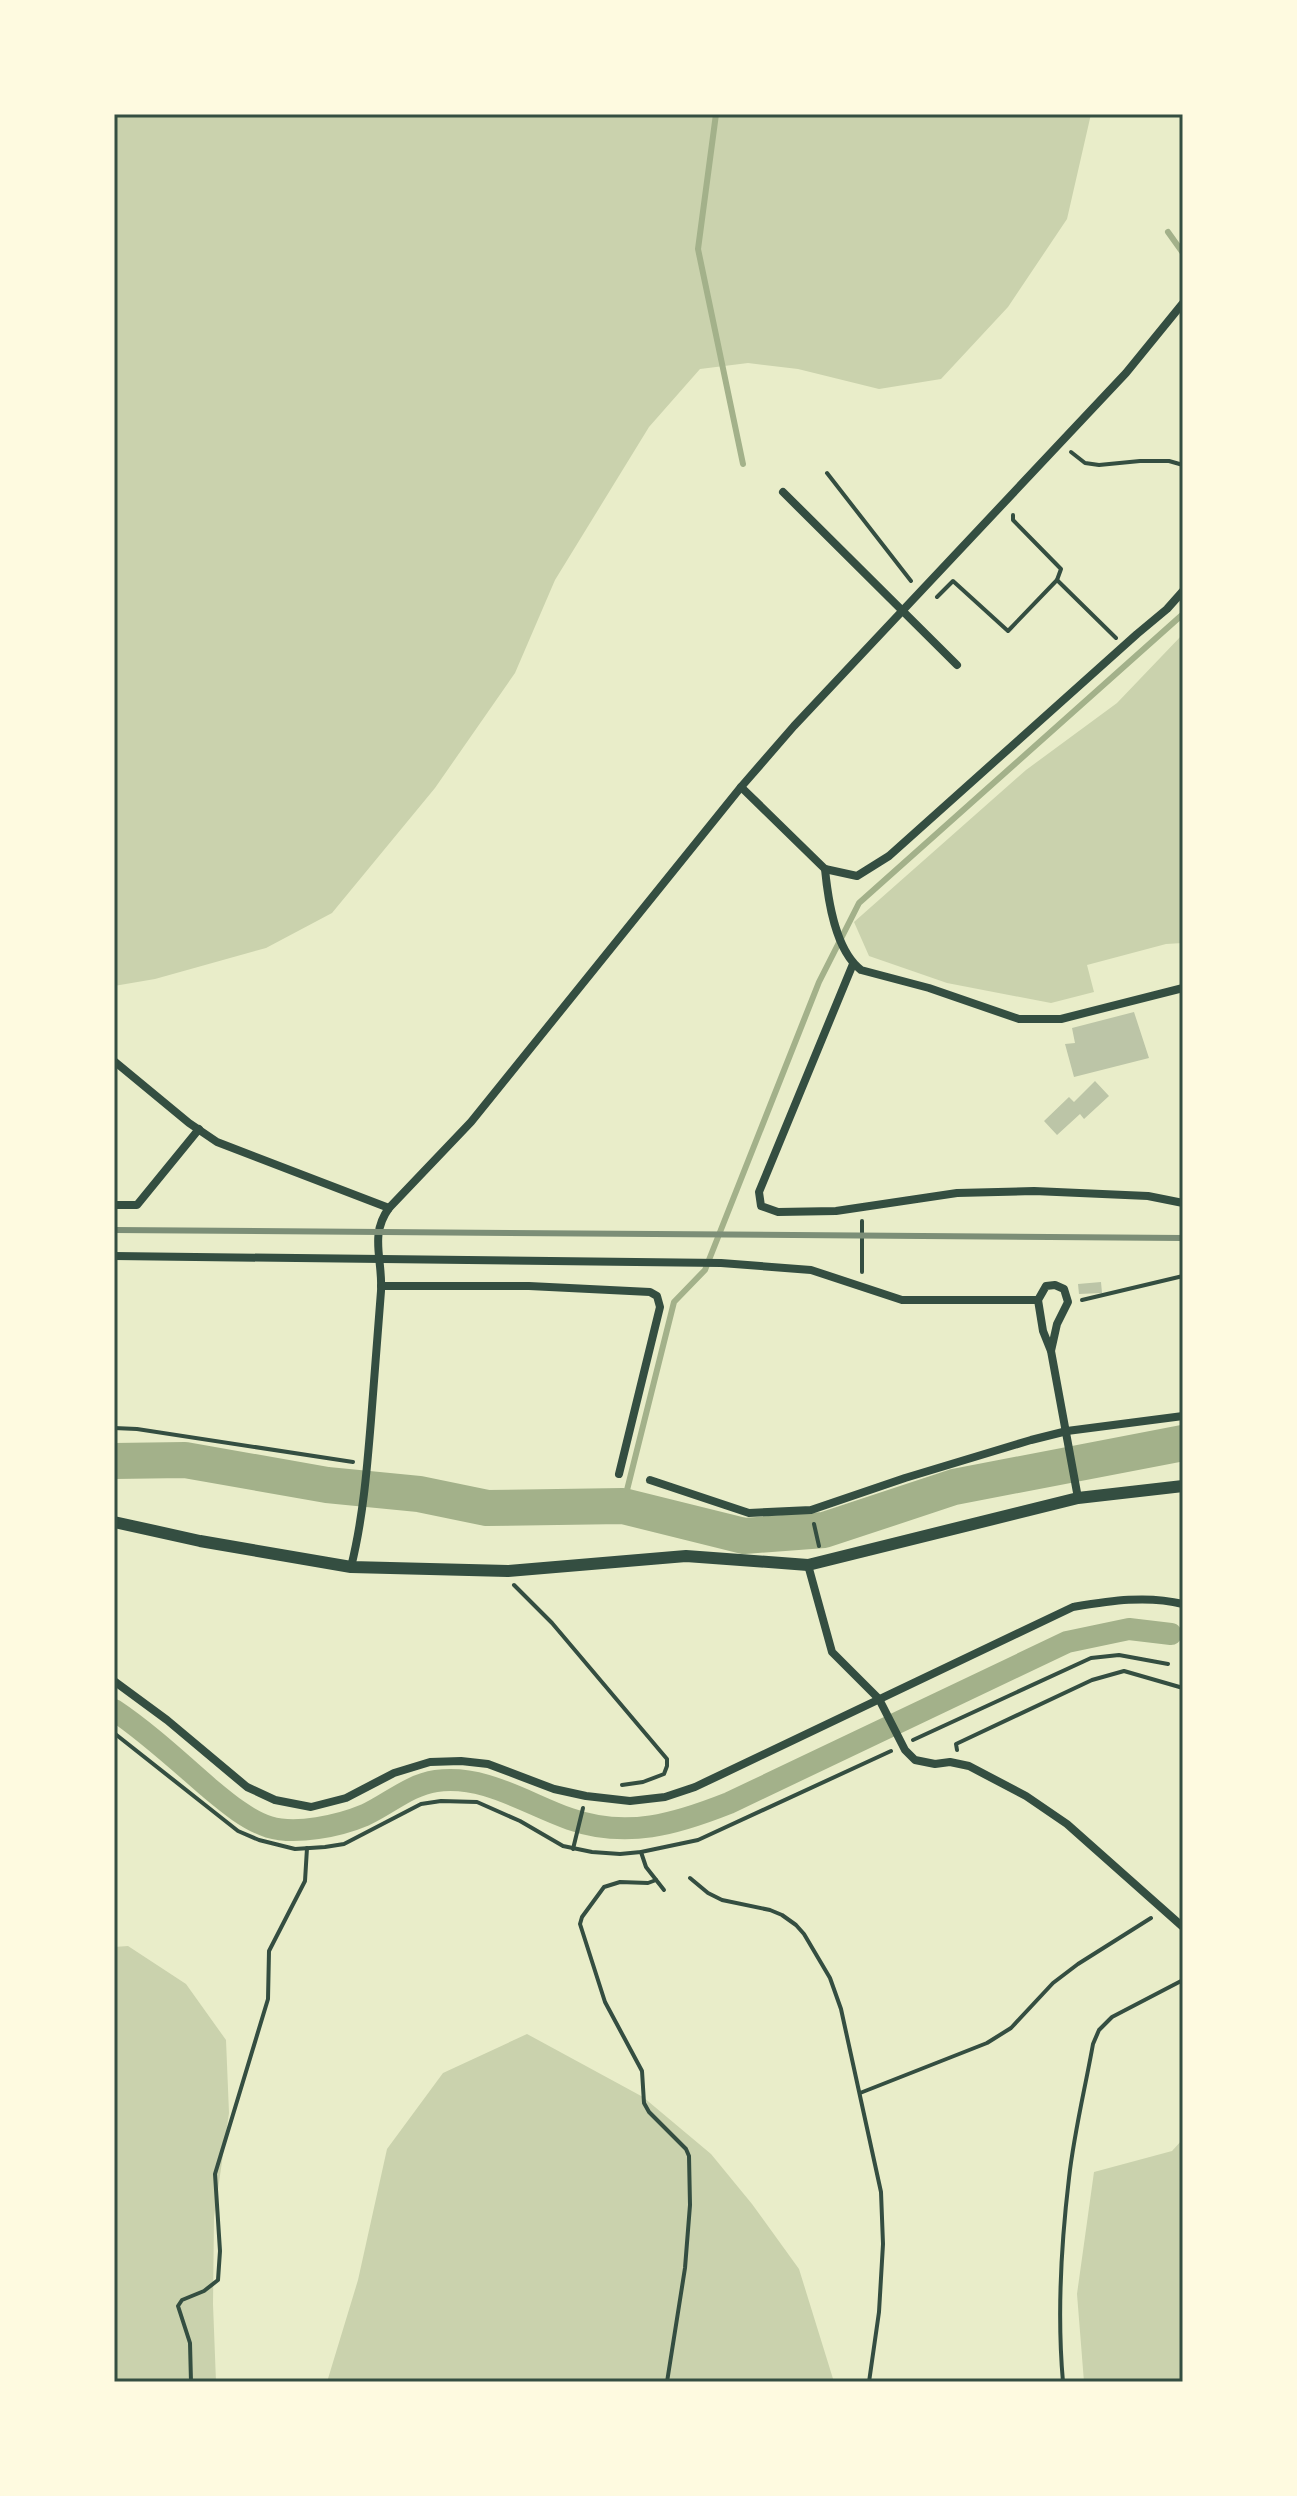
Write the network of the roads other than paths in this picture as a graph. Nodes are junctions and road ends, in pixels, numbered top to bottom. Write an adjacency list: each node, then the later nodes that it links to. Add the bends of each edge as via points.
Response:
1 (1183, 303): 4 (street, via 1126,373)
2 (783, 492): 4 (street)
3 (1183, 591): 7 (street, via 889,856 857,876)
4 (902, 610): 5 (street); 6 (street)
5 (957, 665)
6 (741, 787): 7 (street); 14 (street, via 471,1122)
7 (825, 869): 8 (street, via 832,921)
8 (853, 964): 9 (street, via 1019,1019 1061,1019); 12 (street, via 759,1192 761,1206 778,1212 836,1211 957,1193 1034,1191 1148,1196)
9 (1183, 988)
10 (114, 1061): 11 (street)
11 (199, 1129): 13 (street, via 137,1205); 14 (street, via 217,1142)
12 (1183, 1203)
13 (114, 1205)
14 (389, 1208): 16 (street, via 377,1234)
15 (114, 1256): 16 (street)
16 (380, 1261): 17 (street); 18 (street, via 721,1263 811,1270 902,1300)
17 (381, 1286): 22 (street, via 529,1286 657,1296 660,1307); 28 (street, via 367,1464)
18 (1038, 1300): 19 (street); 19 (street, via 1046,1286 1055,1285 1064,1289 1068,1302)
19 (1051, 1351): 21 (street)
20 (1183, 1416): 21 (street)
21 (1067, 1431): 23 (street, via 811,1510 749,1513); 25 (street)
22 (619, 1474)
23 (650, 1480)
24 (1183, 1486): 25 (main road)
25 (1078, 1498): 27 (main road)
26 (114, 1522): 28 (main road)
27 (808, 1565): 28 (main road, via 686,1556 508,1571); 31 (street, via 832,1652)
28 (351, 1567)
29 (1183, 1604): 31 (street, via 1128,1599 1073,1607)
30 (114, 1681): 31 (street, via 247,1787 275,1800 311,1807 346,1798 418,1765 461,1761 488,1764 586,1796 630,1801 665,1797)
31 (879, 1699): 32 (street, via 915,1760 969,1766 1026,1796 1067,1824)
32 (1183, 1927)

